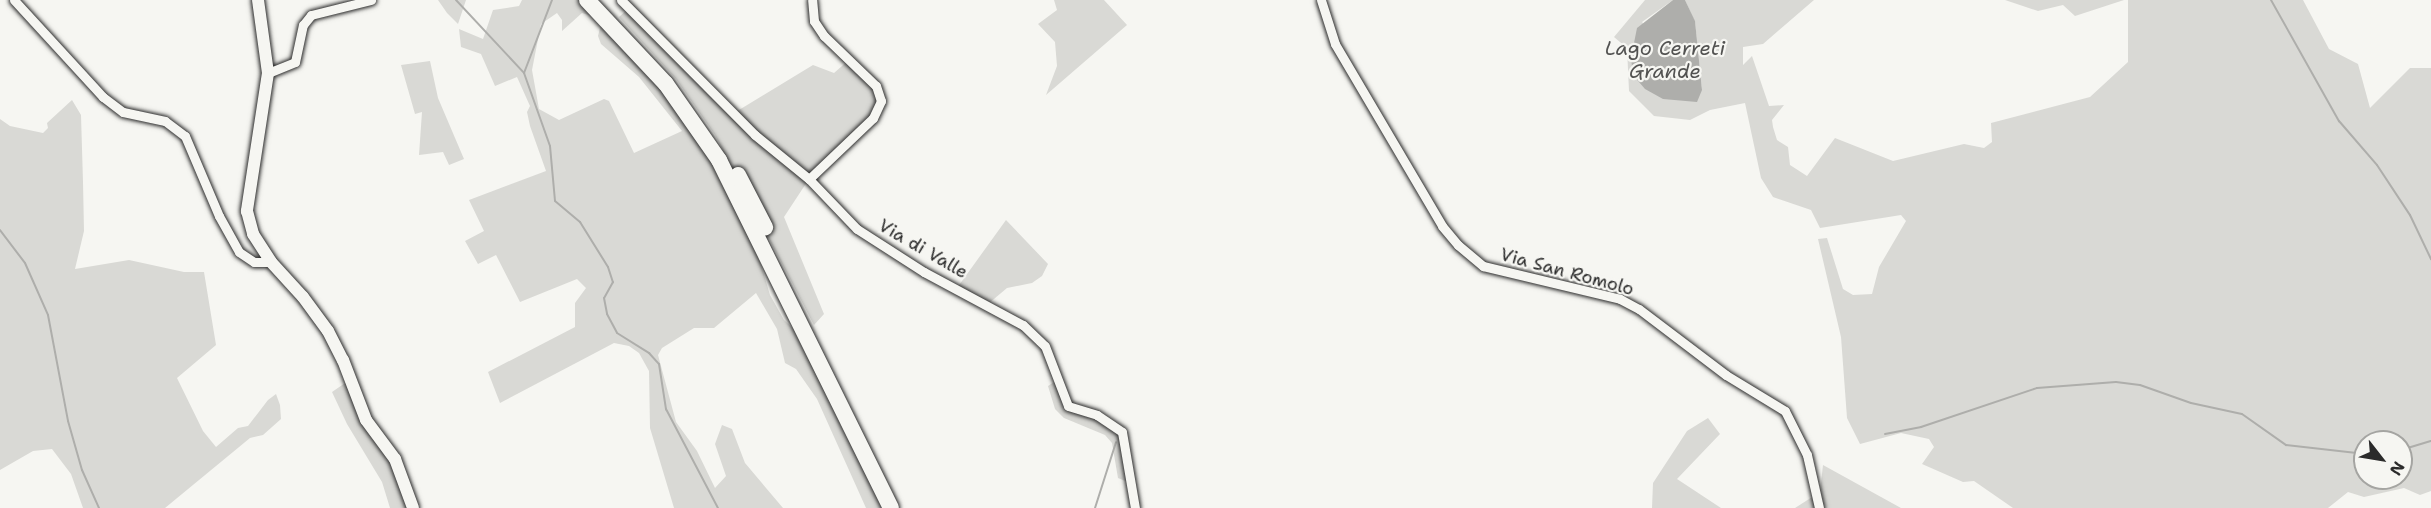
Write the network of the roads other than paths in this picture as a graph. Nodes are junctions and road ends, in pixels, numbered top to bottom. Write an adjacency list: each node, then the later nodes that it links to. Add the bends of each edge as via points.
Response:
1 (14, 0): 11 (street, via 103,97 123,112 165,121 185,136 219,216 240,252 254,262)
2 (258, 0): 9 (street)
3 (371, 0): 9 (street, via 311,15 303,24 295,62)
4 (587, 0): 13 (highway, via 666,84 719,160)
5 (602, 0): 14 (highway, via 676,79 715,135 750,196)
6 (621, 0): 10 (street, Via di Valle, via 756,135)
7 (812, 0): 10 (street, via 814,21 824,36 876,86 881,101 873,118)
8 (1321, 0): 16 (street, Via San Romolo, via 1335,44 1442,226 1458,245 1483,266 1620,299 1726,375 1785,411 1807,455)
9 (268, 73): 11 (street, via 247,211 253,234)
10 (809, 179): 15 (street, Via di Valle, via 857,229 881,247 1023,325 1046,346 1068,406 1097,415 1122,432)
11 (271, 262): 12 (street, via 328,331 366,420 395,459)
12 (413, 508)
13 (891, 508)
14 (903, 508)
15 (1135, 508)
16 (1819, 508)

